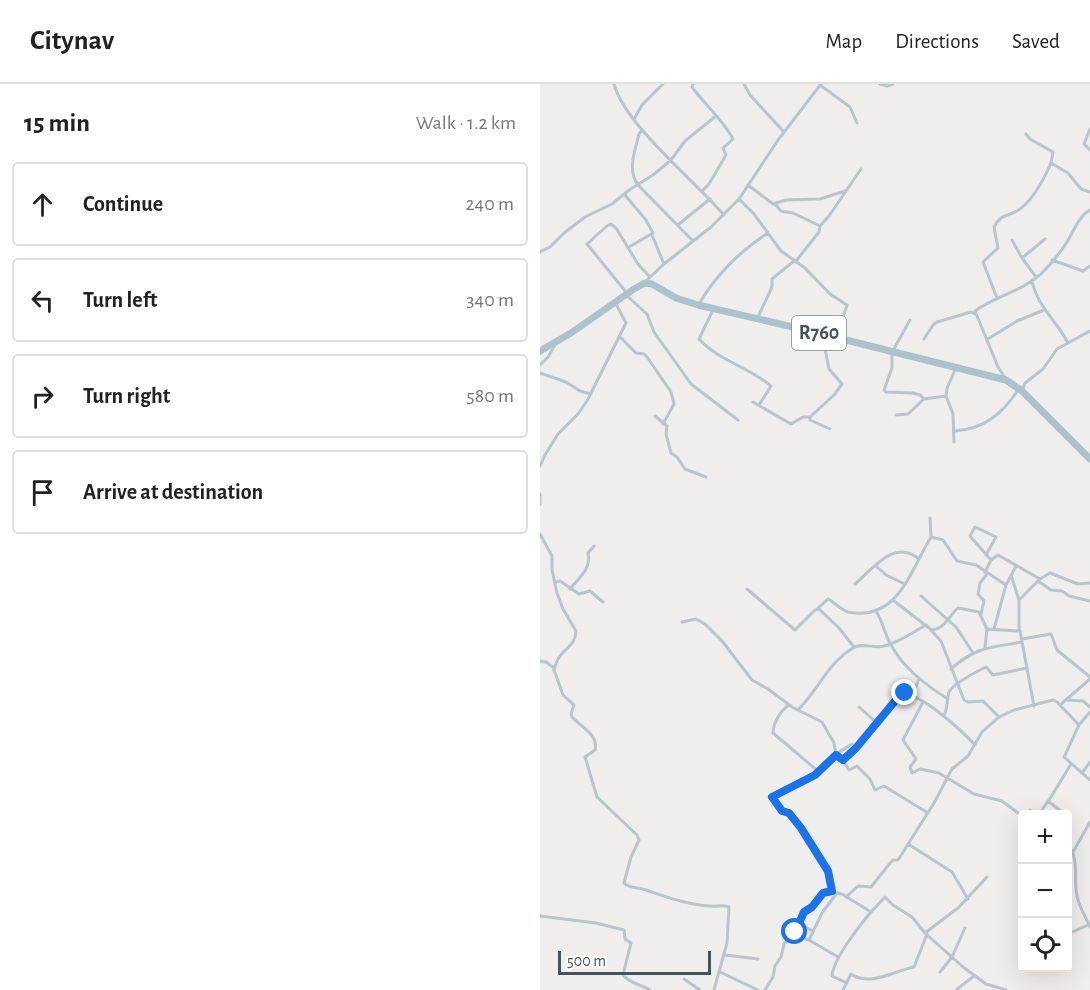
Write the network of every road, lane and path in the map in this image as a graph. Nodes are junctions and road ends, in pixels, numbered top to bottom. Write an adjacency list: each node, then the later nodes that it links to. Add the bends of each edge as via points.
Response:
1 (614, 84): 9 (street)
2 (663, 84): 9 (street)
3 (693, 84): 8 (street)
4 (744, 84): 13 (street)
5 (880, 84): 6 (street)
6 (892, 84)
7 (820, 85): 10 (street, via 850,107); 13 (street)
8 (716, 116): 16 (street, via 685,141); 21 (street, via 734,139 723,148 726,155)
9 (634, 119): 12 (street)
10 (857, 123)
11 (1090, 129): 15 (street, via 1084,144)
12 (642, 130): 16 (street); 19 (street, via 632,165 632,176)
13 (784, 132): 20 (street)
14 (1026, 134): 17 (street, via 1053,152)
15 (1090, 150)
16 (671, 160): 19 (street); 21 (street)
17 (1051, 163): 23 (street, via 1068,173 1079,188); 47 (street, via 1032,196 1018,210 1004,214 994,227 998,248 983,262)
18 (861, 169): 22 (street)
19 (638, 184): 24 (street); 30 (street)
20 (748, 184): 26 (street); 27 (street)
21 (702, 191): 25 (street)
22 (846, 191): 27 (street, via 820,199); 31 (street)
23 (1090, 192)
24 (625, 195): 33 (street, via 646,220); 38 (street, via 585,217)
25 (710, 199): 29 (street); 30 (street)
26 (739, 199): 29 (street); 32 (street)
27 (776, 204): 31 (street, via 781,211)
28 (1090, 210): 40 (street)
29 (724, 215): 36 (street)
30 (678, 224): 36 (street)
31 (820, 226): 41 (street)
32 (768, 233): 41 (street, via 781,251); 49 (street, via 712,282)
33 (652, 235): 37 (street); 42 (street)
34 (1045, 239): 39 (street)
35 (1012, 240): 39 (street)
36 (693, 241): 42 (street)
37 (629, 247): 45 (street); 46 (street, via 611,224 587,244)
38 (540, 252)
39 (1022, 258): 44 (street)
40 (1052, 260): 43 (street, via 1083,271); 44 (street)
41 (795, 261): 53 (street, via 772,279); 58 (street, via 847,305)
42 (664, 264): 45 (street)
43 (1090, 266)
44 (1034, 278): 47 (street); 51 (street)
45 (647, 280): 46 (main road); 49 (main road, R760, via 676,298)
46 (626, 294): 48 (main road); 78 (street, via 647,314 654,332 691,384)
47 (997, 298): 52 (street, via 976,309)
48 (615, 302): 57 (street, via 626,323); 61 (main road)
49 (698, 305): 50 (main road, R760)
50 (714, 309): 53 (main road, R760); 74 (street, via 699,339 719,356 771,386)
51 (1044, 310): 60 (street); 62 (street)
52 (975, 314): 59 (street, via 937,322); 60 (street)
53 (758, 318): 56 (main road, R760)
54 (910, 320): 64 (street)
55 (1090, 331): 62 (street)
56 (826, 335): 58 (main road, R760); 77 (street, via 829,369 842,384)
57 (620, 337): 70 (street); 79 (street, via 636,353 647,357 671,392 674,404)
58 (840, 339): 64 (main road, R760)
59 (924, 339)
60 (988, 339): 68 (street)
61 (558, 342): 63 (main road); 65 (street)
62 (1068, 343): 69 (street, via 1057,349)
63 (540, 351)
64 (894, 353): 66 (main road, R760); 72 (street, via 884,391 913,393)
65 (540, 365)
66 (956, 368): 68 (main road, R760); 71 (street)
67 (540, 373): 70 (street)
68 (1006, 380): 69 (main road, R760)
69 (1021, 390): 81 (street, via 987,423); 83 (main road, R760)
70 (591, 394): 84 (street, via 558,434)
71 (946, 396): 72 (street); 81 (street)
72 (924, 399): 75 (street, via 908,414)
73 (753, 402): 74 (street)
74 (759, 405): 77 (street, via 791,424)
75 (896, 415)
76 (656, 416): 79 (street)
77 (810, 417): 80 (street)
78 (738, 420)
79 (663, 424): 85 (street, via 668,429 671,453 685,469)
80 (830, 429)
81 (955, 431): 82 (street)
82 (954, 442)
83 (1090, 459)
84 (540, 466)
85 (706, 477)
86 (540, 494): 87 (street)
87 (540, 504)
88 (930, 518): 90 (street)
89 (540, 534): 100 (street, via 552,554)
90 (931, 537): 93 (street); 97 (street, via 943,540 957,561 976,565)
91 (594, 546): 105 (street, via 588,554 588,567)
92 (986, 555): 92 (street, via 970,536 975,527 996,537); 94 (street)
93 (919, 558): 95 (street, via 909,552 893,552); 103 (street)
94 (991, 560): 96 (street, via 998,555); 97 (street)
95 (876, 566): 102 (street); 103 (street)
96 (1016, 566): 98 (street); 99 (street)
97 (986, 573): 104 (street); 114 (street, via 978,594 984,601)
98 (1011, 575): 104 (street); 108 (street)
99 (1039, 580): 101 (street, via 1053,573 1078,584); 108 (street); 110 (street, via 1051,590)
100 (555, 582): 105 (street); 128 (street, via 563,609 576,631 574,641)
101 (1090, 583)
102 (855, 584)
103 (905, 584): 109 (street)
104 (1006, 585): 119 (street)
105 (570, 588): 111 (street, via 579,594 590,591)
106 (747, 589): 112 (street, via 795,630)
107 (921, 596): 115 (street)
108 (1020, 600): 121 (street)
109 (894, 601): 113 (street); 117 (street)
110 (1090, 601)
111 (603, 602)
112 (818, 608): 113 (street, via 828,598 846,611); 124 (street)
113 (876, 611): 123 (street)
114 (981, 616): 115 (street, via 978,611 958,608); 118 (street)
115 (949, 621): 120 (street); 126 (street)
116 (682, 622): 138 (street, via 696,619 705,624 752,680)
117 (926, 625): 120 (street); 123 (street)
118 (987, 629): 119 (street); 125 (street)
119 (994, 629): 121 (street)
120 (931, 630): 130 (street, via 944,646)
121 (1019, 631): 122 (street)
122 (1022, 640): 125 (street); 129 (street); 131 (street, via 1050,633 1058,650)
123 (890, 644): 124 (street); 132 (street)
124 (854, 647): 143 (street, via 835,662)
125 (985, 647): 126 (street)
126 (973, 652): 130 (street)
127 (540, 661): 128 (street)
128 (554, 668): 184 (street, via 563,695 574,705 571,716 590,732 596,745 585,757 594,792 639,838 625,885 675,900 729,907)
129 (1027, 668): 133 (street, via 993,675 985,667); 140 (street)
130 (951, 669): 133 (street)
131 (1090, 678): 136 (street)
132 (919, 679): 134 (street); 135 (street)
133 (959, 683): 135 (street, via 950,690); 146 (street, via 964,700 983,701)
134 (912, 696): 137 (street); 149 (street, via 900,695)
135 (948, 699): 145 (street)
136 (1065, 700): 139 (street); 142 (street, via 1083,701)
137 (922, 702): 145 (street); 159 (street, via 903,740 916,759 911,772 928,770)
138 (789, 705): 143 (street); 157 (street, via 773,733)
139 (1060, 705): 140 (street, via 1053,700); 150 (street)
140 (1034, 706): 146 (street)
141 (859, 707): 149 (street)
142 (1090, 707)
143 (798, 710): 153 (street, via 822,722)
144 (1090, 712): 147 (street)
145 (944, 716): 152 (street)
146 (999, 717): 152 (street)
147 (1084, 719): 148 (street); 150 (street)
148 (1090, 722)
149 (877, 723): 154 (street)
150 (1079, 725): 156 (street, via 1065,757)
151 (852, 744): 153 (street)
152 (975, 744): 159 (street)
153 (836, 755): 154 (street); 157 (street)
154 (843, 760): 165 (street, via 849,770 858,767 875,790 884,786)
155 (1090, 762): 158 (street)
156 (1071, 764): 158 (street); 161 (street)
157 (819, 772): 170 (street, via 772,797 801,828 829,873)
158 (1082, 773): 160 (street)
159 (948, 777): 164 (street, via 974,794 1002,801); 165 (street)
160 (1090, 780)
161 (1048, 801): 162 (street); 163 (street)
162 (1041, 810)
163 (1060, 810)
164 (1018, 812)
165 (928, 813): 167 (street)
166 (1090, 822): 168 (street)
167 (908, 843): 172 (street, via 898,860 890,863 871,887 858,886); 173 (street, via 952,872)
168 (1073, 852): 177 (street, via 1076,894)
169 (987, 877): 173 (street)
170 (832, 891): 171 (street); 176 (street, via 823,893)
171 (837, 892): 172 (street); 179 (street)
172 (846, 897): 174 (street)
173 (968, 899): 180 (street)
174 (871, 912): 180 (street, via 885,897); 185 (street)
175 (540, 916): 193 (street, via 624,930 625,939 631,943 623,975)
176 (799, 924): 179 (street); 182 (street)
177 (1090, 926): 181 (street)
178 (965, 928): 186 (street)
179 (813, 931): 183 (street)
180 (926, 933): 186 (street); 192 (street, via 914,967 880,978 851,974)
181 (1072, 933)
182 (793, 935): 183 (street); 197 (street, via 783,945)
183 (808, 940): 185 (street)
184 (725, 955): 187 (street); 188 (street)
185 (838, 957): 192 (street, via 832,974)
186 (952, 957): 189 (street); 190 (street)
187 (758, 959)
188 (720, 972): 195 (street); 196 (street)
189 (940, 972)
190 (974, 976): 199 (street); 200 (street)
191 (684, 979): 194 (street)
192 (847, 983): 198 (street)
193 (650, 990)
194 (700, 990)
195 (714, 990)
196 (758, 990)
197 (765, 990)
198 (843, 990)
199 (956, 990)
200 (1006, 990)

